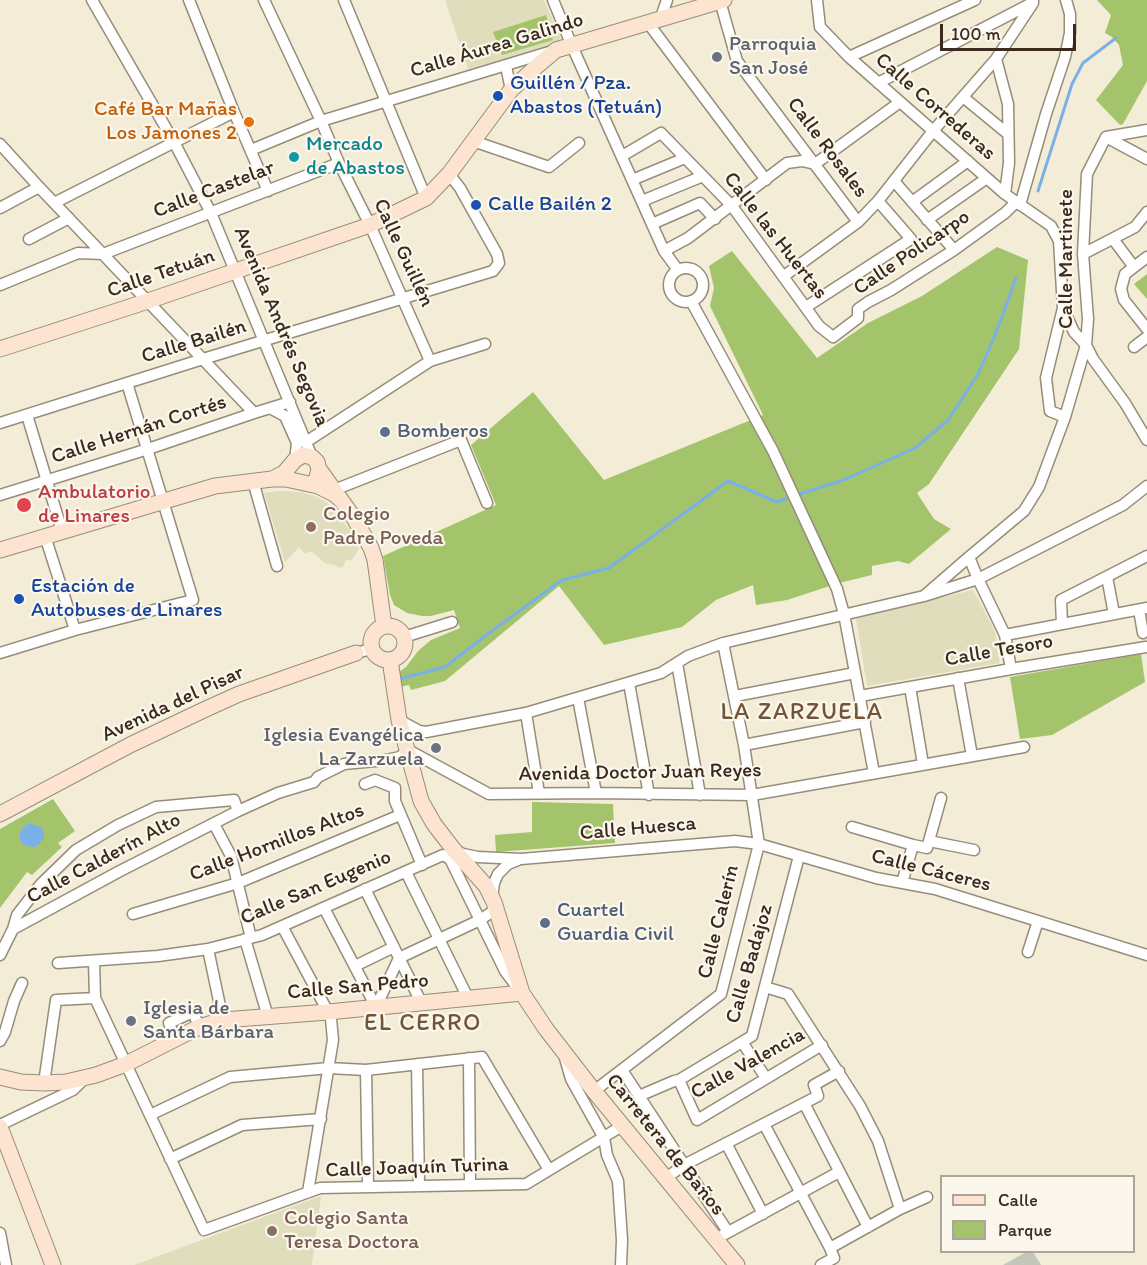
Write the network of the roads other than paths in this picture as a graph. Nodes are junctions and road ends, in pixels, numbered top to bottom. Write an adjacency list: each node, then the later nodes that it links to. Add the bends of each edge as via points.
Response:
1 (189, 0): 23 (street)
2 (264, 0): 24 (street, Calle Guillén)
3 (344, 0): 21 (street)
4 (553, 0): 13 (street)
5 (667, 0): 12 (street)
6 (817, 0): 15 (street, Calle Correderas, via 820,27)
7 (975, 0): 15 (street)
8 (1066, 0): 54 (street, via 1070,33 1065,57)
9 (93, 1): 30 (street, Avenida Andrés Segovia)
10 (722, 1): 12 (street, Calle Áurea Galindo); 39 (street, Calle Rosales, via 737,61)
11 (1033, 1): 16 (street); 18 (street)
12 (654, 21): 13 (street, Calle Áurea Galindo); 44 (street)
13 (572, 45): 14 (street, Calle Áurea Galindo); 34 (street)
14 (556, 50): 17 (street, Calle Áurea Galindo); 19 (street)
15 (849, 57): 18 (street, Calle Correderas)
16 (996, 59): 20 (street); 27 (street, via 1008,104)
17 (506, 66): 19 (street); 21 (street, Calle Áurea Galindo)
18 (878, 83): 22 (street, Calle Correderas)
19 (511, 90): 29 (street)
20 (963, 97): 26 (street); 27 (street)
21 (386, 101): 24 (street, Calle Áurea Galindo); 49 (street)
22 (900, 102): 26 (street, Calle Correderas); 39 (street)
23 (234, 112): 30 (street); 33 (street)
24 (321, 121): 33 (street, Calle Áurea Galindo); 38 (street, Calle Guillén)
25 (1147, 130): 28 (street)
26 (933, 131): 37 (street, Calle Correderas); 45 (street)
27 (1008, 134): 48 (street)
28 (1106, 137): 36 (street); 70 (street, Calle Martinete, via 1087,174)
29 (473, 141): 31 (street, via 549,167); 40 (street)
30 (174, 142): 53 (street); 58 (street, Avenida Andrés Segovia)
31 (579, 143)
32 (0, 144): 46 (street)
33 (251, 150): 47 (street)
34 (622, 156): 35 (street, Calle las Huertas, via 661,133); 43 (street)
35 (685, 158): 41 (street, Calle las Huertas); 43 (street)
36 (1147, 159)
37 (968, 161): 42 (street, Calle Correderas); 52 (street)
38 (339, 163): 47 (street, Calle Castelar); 64 (street, Calle Guillén)
39 (815, 165): 44 (street, via 802,161 787,163); 62 (street, Calle Rosales)
40 (449, 174): 49 (street); 77 (street, Calle Bailén, via 499,263 493,271)
41 (703, 176): 50 (street); 55 (street, Calle las Huertas)
42 (987, 178): 48 (street, Calle Correderas); 61 (street)
43 (632, 180): 50 (street)
44 (766, 180): 55 (street)
45 (894, 181): 51 (street); 52 (street)
46 (39, 187): 53 (street); 56 (street)
47 (268, 191): 58 (street, Calle Castelar)
48 (1005, 194): 54 (street, Calle Correderas)
49 (426, 198): 64 (street, Calle Tetuán)
50 (642, 201): 63 (street)
51 (878, 201): 62 (street); 80 (street, via 911,239)
52 (912, 202): 61 (street)
53 (54, 203): 59 (street)
54 (1018, 203): 67 (street, Calle Policarpo); 81 (street, Calle Correderas, via 1051,226 1059,241)
55 (732, 206): 60 (street); 75 (street, Calle las Huertas)
56 (0, 208)
57 (1147, 212): 66 (street, via 1135,227)
58 (211, 213): 69 (street, Calle Castelar); 74 (street, Avenida Andrés Segovia)
59 (69, 218): 65 (street); 69 (street)
60 (714, 219): 63 (street, via 700,203); 68 (street)
61 (927, 220): 67 (street)
62 (858, 222): 75 (street)
63 (652, 224): 68 (street)
64 (370, 225): 74 (street, Calle Tetuán); 77 (street, Calle Guillén)
65 (29, 239)
66 (1113, 239): 70 (street); 72 (street)
67 (954, 250): 83 (street, Calle Policarpo, via 858,309 858,318)
68 (664, 251): 73 (street)
69 (104, 254): 76 (street, Calle Castelar, via 78,253); 78 (street)
70 (1083, 254): 87 (street, Calle Martinete)
71 (1147, 257): 72 (street)
72 (1134, 267): 82 (street, via 1125,274 1121,289 1124,300)
73 (678, 270): 79 (street, via 669,280 670,293 681,302); 79 (street, via 691,269 701,277 702,290)
74 (235, 271): 78 (street, Calle Tetuán); 85 (street, Avenida Andrés Segovia)
75 (784, 276): 80 (street, Calle las Huertas)
76 (0, 285)
77 (403, 298): 85 (street, Calle Bailén); 91 (street, Calle Guillén)
78 (148, 301): 89 (street, Calle Tetuán); 90 (street)
79 (691, 301): 123 (street, via 773,451 837,589)
80 (806, 307): 83 (street, Calle las Huertas, via 819,326)
81 (1063, 308): 87 (street, via 1074,332); 97 (street, via 1046,378 1050,411)
82 (1147, 329)
83 (833, 337)
84 (1147, 337): 88 (street)
85 (264, 341): 90 (street, Calle Bailén); 93 (street, Avenida Andrés Segovia)
86 (485, 344): 91 (street)
87 (1086, 345): 97 (street); 99 (street, Calle Martinete)
88 (1134, 347)
89 (0, 349)
90 (203, 359): 92 (street, Calle Bailén); 95 (street)
91 (430, 361): 100 (street)
92 (127, 383): 96 (street, Calle Bailén); 101 (street)
93 (290, 402): 94 (street, Calle Hernán Cortés); 100 (street, Avenida Andrés Segovia)
94 (270, 408): 95 (street, Calle Hernán Cortés); 102 (street, Avenida Andrés Segovia, via 285,416 297,443)
95 (254, 413): 101 (street, Calle Hernán Cortés)
96 (27, 415): 98 (street, Calle Bailén); 105 (street)
97 (1065, 417): 117 (street, via 1039,488 1024,511)
98 (0, 423)
99 (1147, 440)
100 (306, 442): 103 (street, Avenida Andrés Segovia)
101 (148, 449): 105 (street, Calle Hernán Cortés); 111 (street)
102 (294, 462): 103 (street, via 303,455); 104 (street); 107 (street, via 292,473)
103 (316, 463): 107 (street, via 319,472 315,479); 110 (street, Avenida Andrés Segovia)
104 (272, 479): 106 (street); 107 (street, Avenida Andrés Segovia)
105 (46, 480): 109 (street, Calle Hernán Cortés); 113 (street)
106 (253, 482): 111 (street, via 215,486); 118 (street)
107 (303, 482): 110 (street, Avenida Andrés Segovia)
108 (1147, 486): 120 (street, via 1123,505)
109 (0, 495)
110 (337, 495): 112 (street, via 461,440); 127 (street, Avenida Andrés Segovia, via 371,548)
111 (163, 501): 113 (street); 128 (street, via 193,600)
112 (487, 503)
113 (62, 531): 114 (street)
114 (45, 536): 115 (street); 128 (street)
115 (0, 550)
116 (1147, 556): 119 (street)
117 (969, 557): 120 (street); 121 (street)
118 (277, 566)
119 (1107, 577): 124 (street); 126 (street, via 1061,600)
120 (978, 579): 121 (street); 130 (street)
121 (924, 596): 123 (street)
122 (1143, 609): 124 (street); 129 (street)
123 (844, 614): 132 (street); 140 (street)
124 (1114, 614): 126 (street)
125 (452, 622): 131 (street)
126 (1062, 624): 130 (street)
127 (384, 626): 131 (street, via 393,626); 134 (street, via 372,635)
128 (75, 630): 135 (street)
129 (1143, 633)
130 (1005, 634): 139 (street)
131 (404, 637): 137 (street, via 403,651)
132 (723, 643): 138 (street); 144 (street)
133 (1146, 647): 139 (street, Calle Tesoro)
134 (371, 648): 136 (street, Avenida del Pisar); 137 (street, via 377,657)
135 (0, 653)
136 (356, 653): 164 (street, Avenida del Pisar, via 224,701 130,745)
137 (390, 660): 148 (street)
138 (677, 663): 142 (street, via 661,674); 160 (street)
139 (1011, 669): 141 (street, Calle Tesoro)
140 (855, 673): 144 (street); 145 (street)
141 (958, 678): 143 (street, Calle Tesoro); 153 (street)
142 (628, 683): 146 (street); 159 (street)
143 (910, 687): 145 (street, Calle Tesoro); 154 (street)
144 (735, 696): 150 (street)
145 (860, 696): 149 (street)
146 (578, 698): 147 (street); 157 (street)
147 (526, 713): 148 (street, via 426,732); 158 (street)
148 (399, 720): 152 (street)
149 (865, 723): 150 (street); 155 (street)
150 (744, 746): 161 (street)
151 (1024, 747): 153 (street, Avenida Doctor Juan Reyes)
152 (408, 750): 158 (street, Avenida Doctor Juan Reyes, via 489,794); 163 (street, Calle Calderín Alto, via 400,757 344,764 314,782); 172 (street, Carretera de Baños, via 421,801)
153 (972, 756): 154 (street, Avenida Doctor Juan Reyes)
154 (923, 764): 155 (street, Avenida Doctor Juan Reyes)
155 (874, 773): 161 (street, Avenida Doctor Juan Reyes)
156 (365, 784): 165 (street, via 375,780 395,788)
157 (596, 793): 158 (street, Avenida Doctor Juan Reyes); 159 (street, Avenida Doctor Juan Reyes)
158 (539, 794)
159 (649, 795): 160 (street, Avenida Doctor Juan Reyes)
160 (700, 795): 161 (street, Avenida Doctor Juan Reyes)
161 (752, 795): 169 (street)
162 (941, 798): 168 (street)
163 (238, 810): 166 (street, Calle Calderín Alto); 189 (street, via 234,800 156,807 118,825 76,850 41,884 17,915)
164 (0, 814)
165 (400, 815): 176 (street); 180 (street, Calle Hornillos Altos)
166 (214, 824): 180 (street, via 231,856); 189 (street, Calle Calderín Alto)
167 (852, 827): 170 (street)
168 (929, 841): 170 (street, via 927,848); 171 (street)
169 (759, 844): 173 (street, Calle Cáceres); 175 (street, Calle Huesca, via 735,841); 220 (street, Calle Calerín, via 721,994)
170 (913, 845): 181 (street)
171 (974, 850)
172 (447, 851): 174 (street, Calle Huesca); 176 (street, Calle San Eugenio); 179 (street, Carretera de Baños); 186 (street)
173 (799, 856): 181 (street, Calle Cáceres); 202 (street, Calle Badajoz)
174 (507, 858): 175 (street, Calle Huesca); 179 (street, Calle Huesca, via 484,865)
175 (521, 859): 178 (street, Calle Huesca, via 507,864)
176 (422, 865): 177 (street, Calle San Eugenio)
177 (406, 872): 182 (street, Calle San Eugenio); 191 (street)
178 (497, 875): 179 (street, Calle Huesca); 183 (street)
179 (478, 878): 183 (street, Carretera de Baños)
180 (238, 883): 185 (street, Calle Hornillos Altos); 190 (street)
181 (902, 883): 187 (street, Calle Cáceres, via 935,889)
182 (365, 889): 184 (street, Calle San Eugenio); 192 (street)
183 (494, 904): 186 (street); 203 (street, Carretera de Baños)
184 (324, 908): 188 (street, Calle San Eugenio); 200 (street)
185 (133, 914)
186 (480, 920): 191 (street); 203 (street, via 505,971)
187 (1038, 921): 194 (street); 196 (street, Calle Cáceres)
188 (282, 926): 190 (street, Calle San Eugenio); 208 (street)
189 (13, 929): 195 (street)
190 (248, 938): 193 (street, Calle San Eugenio); 209 (street)
191 (439, 939): 197 (street); 205 (street)
192 (394, 947): 197 (street); 200 (street)
193 (208, 948): 198 (street, Calle San Eugenio); 210 (street)
194 (1028, 952)
195 (0, 955)
196 (1147, 955)
197 (399, 958): 206 (street); 207 (street)
198 (94, 961): 199 (street, Calle San Eugenio); 204 (street)
199 (58, 963)
200 (355, 966): 207 (street)
201 (22, 983): 211 (street)
202 (765, 987): 212 (street, Calle Badajoz, via 752,1036); 213 (street, via 788,994)
203 (522, 993): 205 (street, Calle San Pedro); 214 (street, Carretera de Baños)
204 (96, 998): 216 (street); 226 (street, via 56,1000)
205 (468, 998): 206 (street, Calle San Pedro)
206 (421, 1002): 207 (street, Calle San Pedro)
207 (376, 1007): 208 (street, Calle San Pedro)
208 (328, 1012): 209 (street, Calle San Pedro); 218 (street, via 333,1040)
209 (268, 1017): 210 (street, Calle San Pedro)
210 (223, 1020): 216 (street, Calle San Pedro, via 199,1027)
211 (0, 1041)
212 (742, 1042): 223 (street); 225 (street, Calle Badajoz)
213 (822, 1045): 221 (street); 223 (street, Calle Valencia)
214 (562, 1050): 227 (street, Carretera de Baños); 235 (street, Carretera de Baños, via 571,1079)
215 (469, 1058): 217 (street); 239 (street, via 482,1057); 242 (street)
216 (126, 1064): 222 (street, Calle San Pedro); 230 (street)
217 (417, 1064): 219 (street); 243 (street)
218 (329, 1068): 219 (street); 230 (street, via 230,1077); 231 (street)
219 (366, 1070): 244 (street)
220 (622, 1070): 227 (street, Calle Calerín); 228 (street, Carretera de Baños)
221 (838, 1071): 229 (street, via 814,1085 818,1096); 248 (street, via 878,1141)
222 (85, 1078): 226 (street, Calle San Pedro); 233 (street, Calle San Pedro, via 73,1090)
223 (766, 1078): 225 (street, Calle Valencia, via 697,1120)
224 (4, 1080): 226 (street, Calle San Pedro)
225 (680, 1080): 228 (street, Calle Badajoz)
226 (44, 1083)
227 (594, 1091): 234 (street, Carretera de Baños)
228 (639, 1096): 238 (street, Carretera de Baños)
229 (804, 1104): 232 (street); 240 (street)
230 (150, 1115): 237 (street)
231 (321, 1119): 237 (street, via 242,1125); 245 (street)
232 (764, 1124): 236 (street); 246 (street)
233 (0, 1126): 255 (street)
234 (622, 1126): 235 (street, Calle Joaquín Turina); 241 (street, Carretera de Baños)
235 (604, 1138): 239 (street, Calle Joaquín Turina); 256 (street, Carretera de Baños, via 618,1181)
236 (726, 1143): 238 (street); 249 (street)
237 (170, 1159): 245 (street, Calle Joaquín Turina, via 204,1230)
238 (684, 1164): 241 (street); 252 (street, Carretera de Baños)
239 (549, 1170): 242 (street, Calle Joaquín Turina, via 526,1184)
240 (839, 1172): 246 (street); 250 (street)
241 (666, 1178): 252 (street, Carretera de Baños)
242 (470, 1185): 243 (street, Calle Joaquín Turina)
243 (419, 1186): 244 (street, Calle Joaquín Turina)
244 (368, 1187): 245 (street, Calle Joaquín Turina)
245 (308, 1192)
246 (801, 1193): 249 (street); 253 (street)
247 (927, 1197): 248 (street)
248 (900, 1209): 250 (street)
249 (763, 1214): 252 (street)
250 (868, 1227): 253 (street)
251 (0, 1233): 254 (street)
252 (722, 1236): 257 (street, Carretera de Baños)
253 (830, 1248): 258 (street, via 834,1258)
254 (6, 1265)
255 (53, 1265)
256 (621, 1265)
257 (737, 1265)
258 (821, 1265)

